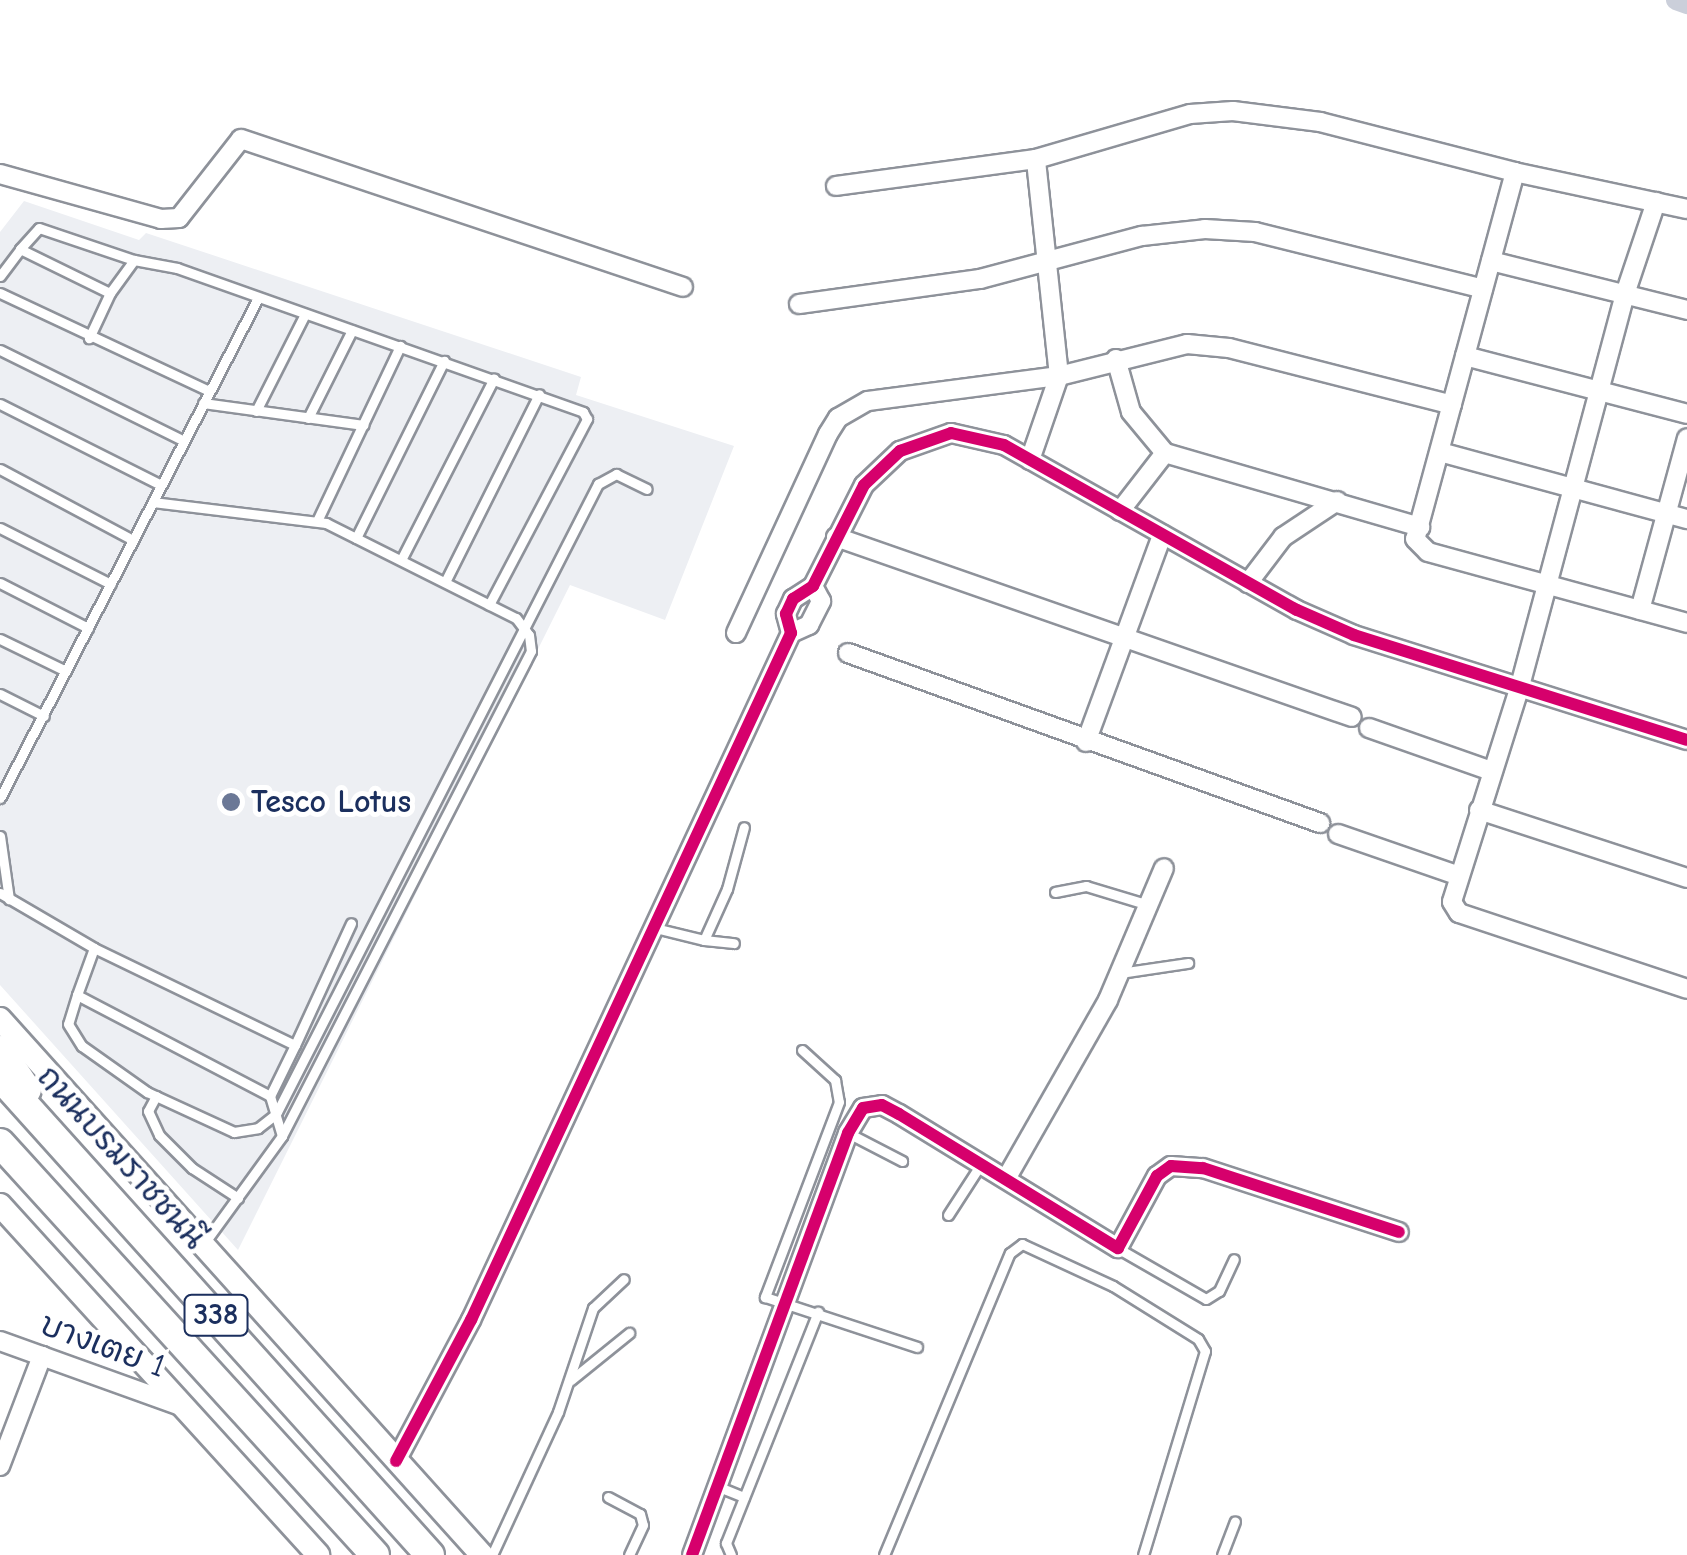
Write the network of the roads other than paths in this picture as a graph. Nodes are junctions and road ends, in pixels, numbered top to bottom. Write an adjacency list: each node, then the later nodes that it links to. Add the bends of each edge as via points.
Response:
1 (1036, 159): 2 (street, via 1190,114 1233,112 1320,122); 4 (street); 10 (street)
2 (1515, 172): 5 (street); 9 (street)
3 (0, 174): 12 (street, via 161,219 178,218 241,139)
4 (836, 186)
5 (1656, 202): 6 (street); 16 (street)
6 (1687, 209)
7 (20, 250): 8 (lane, via 39,228); 11 (lane); 15 (lane)
8 (134, 260): 15 (lane); 17 (lane)
9 (1491, 261): 13 (street); 16 (street)
10 (1044, 264): 13 (street, via 1142,236 1206,229 1255,232); 18 (street); 28 (street)
11 (0, 276)
12 (683, 287)
13 (1483, 290): 25 (street)
14 (0, 293): 22 (lane)
15 (110, 293): 22 (lane)
16 (1625, 294): 19 (street); 31 (street)
17 (258, 298): 20 (lane); 30 (lane)
18 (800, 304)
19 (1687, 310)
20 (305, 314): 21 (lane); 36 (lane)
21 (352, 330): 23 (lane); 38 (lane)
22 (89, 338): 30 (lane)
23 (400, 346): 27 (lane); 39 (lane)
24 (0, 350): 41 (lane)
25 (1466, 356): 31 (street); 35 (street)
26 (1116, 359): 28 (street); 35 (street, via 1187,344 1229,348); 43 (street, via 1131,412)
27 (444, 362): 29 (lane); 59 (lane)
28 (1059, 376): 44 (street); 72 (street, via 956,386 851,408 805,475)
29 (494, 378): 32 (lane); 61 (lane)
30 (210, 390): 34 (lane)
31 (1599, 391): 37 (street); 48 (street)
32 (540, 394): 62 (lane); 67 (lane, via 574,405 587,419)
33 (0, 404): 46 (lane)
34 (203, 404): 36 (lane); 41 (lane)
35 (1452, 404): 42 (street)
36 (256, 410): 38 (lane)
37 (1687, 414)
38 (308, 418): 39 (lane)
39 (363, 425): 54 (lane)
40 (1687, 438): 52 (street)
41 (184, 440): 46 (lane)
42 (1440, 452): 48 (street); 55 (street)
43 (1165, 453): 49 (street); 51 (street)
44 (1030, 460): 51 (street); 58 (street, via 974,435 925,440 881,465)
45 (2, 475): 60 (lane)
46 (161, 485): 50 (lane)
47 (647, 489): 70 (lane, via 616,474 598,484)
48 (1573, 490): 52 (street); 66 (street)
49 (1338, 501): 55 (street); 64 (street, via 1283,537)
50 (153, 502): 54 (lane); 60 (lane)
51 (1120, 511): 57 (street)
52 (1666, 513): 53 (street); 68 (street)
53 (1687, 519)
54 (316, 521): 59 (lane)
55 (1420, 527): 66 (street, via 1415,539 1428,552)
56 (0, 528): 65 (lane)
57 (1162, 535): 64 (street); 73 (street)
58 (836, 536): 73 (street); 98 (street, via 813,586 820,601 809,626 791,632)
59 (356, 538): 61 (lane)
60 (134, 540): 65 (lane)
61 (401, 560): 62 (lane)
62 (444, 582): 67 (lane)
63 (0, 583): 71 (lane)
64 (1248, 583): 77 (street, via 1354,635)
65 (111, 584): 71 (lane)
66 (1546, 587): 68 (street); 77 (street)
67 (489, 604): 70 (lane)
68 (1640, 610): 69 (street)
69 (1687, 623)
70 (526, 627): 113 (lane); 115 (lane, via 531,651)
71 (88, 628): 76 (lane)
72 (736, 633)
73 (1123, 635): 80 (street); 83 (street)
74 (0, 639): 76 (lane)
75 (848, 653): 83 (street)
76 (66, 672): 79 (lane)
77 (1520, 686): 82 (street); 84 (street)
78 (1, 695): 79 (lane)
79 (44, 716): 85 (lane)
80 (1352, 717)
81 (1369, 728): 84 (street)
82 (1687, 740)
83 (1086, 742): 87 (street)
84 (1491, 771): 86 (street)
85 (0, 798)
86 (1480, 810): 92 (street); 93 (street)
87 (1320, 824)
88 (744, 827): 99 (lane, via 724,899)
89 (1338, 834): 92 (street)
90 (0, 836): 95 (lane)
91 (1164, 868): 96 (street)
92 (1459, 876): 104 (street, via 1452,902 1460,914)
93 (1687, 878)
94 (1055, 892): 96 (lane, via 1086,886)
95 (5, 896): 101 (lane)
96 (1149, 904): 103 (street)
97 (351, 923): 107 (lane)
98 (653, 927): 99 (lane); 139 (street, via 472,1320)
99 (704, 940): 100 (lane)
100 (734, 944)
101 (94, 948): 105 (lane); 107 (lane)
102 (1188, 963): 103 (lane)
103 (1120, 973): 121 (street)
104 (1687, 989)
105 (76, 995): 111 (lane, via 68,1024 82,1046); 112 (lane)
106 (0, 1020): 127 (main road, 338)
107 (295, 1045): 112 (lane)
108 (0, 1050): 117 (highway)
109 (802, 1050): 131 (lane, via 828,1070 840,1091 765,1297)
110 (0, 1077): 117 (highway, ถนนบรมราชชนนี / 338)
111 (156, 1096): 113 (lane, via 234,1132 246,1133); 122 (lane, via 148,1111 160,1136 192,1168)
112 (270, 1096): 113 (lane)
113 (276, 1114): 115 (lane)
114 (848, 1133): 119 (lane); 120 (street, via 863,1108 882,1105); 131 (street)
115 (282, 1136): 122 (lane)
116 (0, 1143): 123 (highway, 338)
117 (66, 1150): 147 (highway, ถนนบรมราชชนนี / 338)
118 (0, 1158): 123 (highway)
119 (902, 1161)
120 (978, 1167): 121 (street); 125 (lane)
121 (1006, 1180): 128 (street)
122 (238, 1198): 127 (lane)
123 (53, 1203): 146 (highway, 338)
124 (0, 1205): 138 (main road, 338)
125 (948, 1215)
126 (1399, 1232): 128 (street, via 1203,1168 1171,1166 1157,1176)
127 (203, 1245): 139 (main road, 338)
128 (1118, 1248): 129 (lane, via 1206,1299 1219,1291)
129 (1234, 1259)
130 (624, 1279): 137 (lane, via 593,1308)
131 (787, 1302): 132 (lane); 141 (street)
132 (818, 1312): 135 (lane); 143 (lane)
133 (629, 1332): 137 (lane)
134 (0, 1341): 136 (street, บางเตย 1)
135 (917, 1347)
136 (42, 1356): 138 (street, บางเตย 1); 140 (street)
137 (571, 1380): 149 (lane)
138 (186, 1408): 145 (main road, 338)
139 (396, 1461): 148 (main road, 338)
140 (0, 1466)
141 (719, 1487): 143 (lane); 151 (street)
142 (608, 1497): 150 (lane, via 640,1514 643,1526)
143 (744, 1498): 152 (lane, via 726,1543)
144 (1234, 1521): 155 (lane)
145 (318, 1555)
146 (375, 1555)
147 (430, 1555)
148 (482, 1555)
149 (492, 1555)
150 (629, 1555)
151 (692, 1555)
152 (731, 1555)
153 (884, 1555): 154 (lane, via 1010,1253 1022,1244 1113,1286 1198,1339 1205,1351)
154 (1143, 1555)
155 (1222, 1555)

